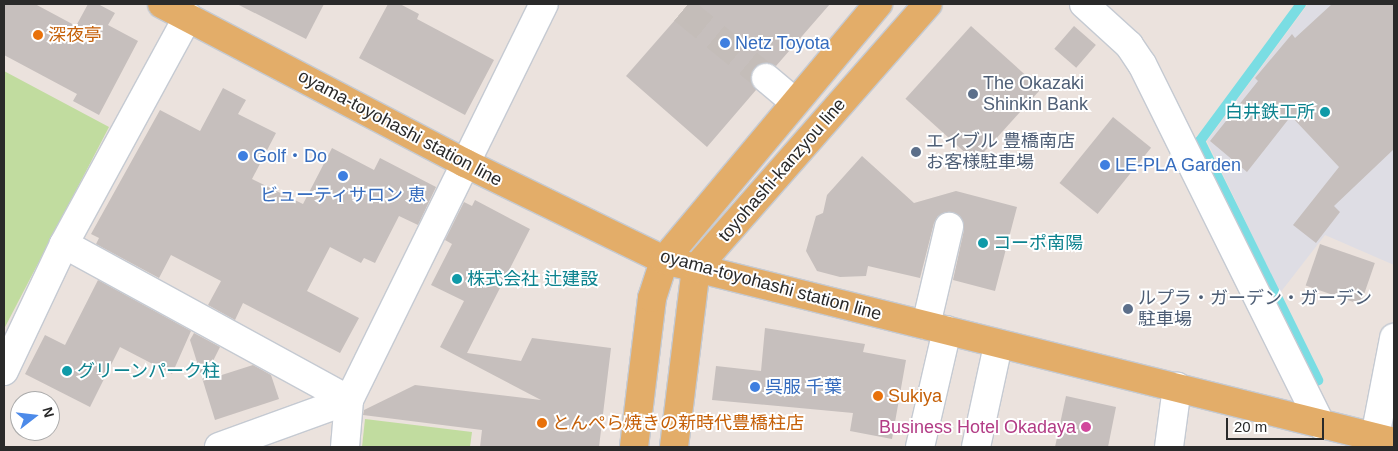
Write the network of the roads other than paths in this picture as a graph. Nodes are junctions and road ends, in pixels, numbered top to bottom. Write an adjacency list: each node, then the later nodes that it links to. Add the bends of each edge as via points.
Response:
1 (162, 4): 6 (main road, oyama-toyohashi station line)
2 (544, 4): 9 (street)
3 (878, 4): 8 (main road, toyohashi-kanzyou line)
4 (928, 4): 13 (main road, toyohashi-kanzyou line)
5 (1084, 4): 20 (street, via 1130,45 1142,64)
6 (188, 16): 9 (main road, oyama-toyohashi station line); 11 (street)
7 (766, 78): 8 (street)
8 (795, 102): 12 (main road, toyohashi-kanzyou line)
9 (465, 163): 12 (main road, oyama-toyohashi station line); 19 (street)
10 (949, 227): 14 (street)
11 (64, 244): 17 (street); 19 (street)
12 (664, 260): 13 (main road, oyama-toyohashi station line); 24 (main road, toyohashi-kanzyou line, via 652,298)
13 (696, 268): 14 (main road, oyama-toyohashi station line); 25 (main road)
14 (937, 328): 16 (main road, oyama-toyohashi station line); 26 (street)
15 (1394, 338): 21 (street)
16 (998, 345): 18 (main road, oyama-toyohashi station line); 27 (street)
17 (4, 371)
18 (1177, 388): 20 (main road, oyama-toyohashi station line); 28 (street)
19 (350, 400): 22 (street); 23 (street)
20 (1321, 424): 21 (main road, oyama-toyohashi station line)
21 (1385, 439)
22 (219, 447)
23 (345, 447)
24 (634, 447)
25 (674, 447)
26 (920, 447)
27 (976, 447)
28 (1169, 447)

